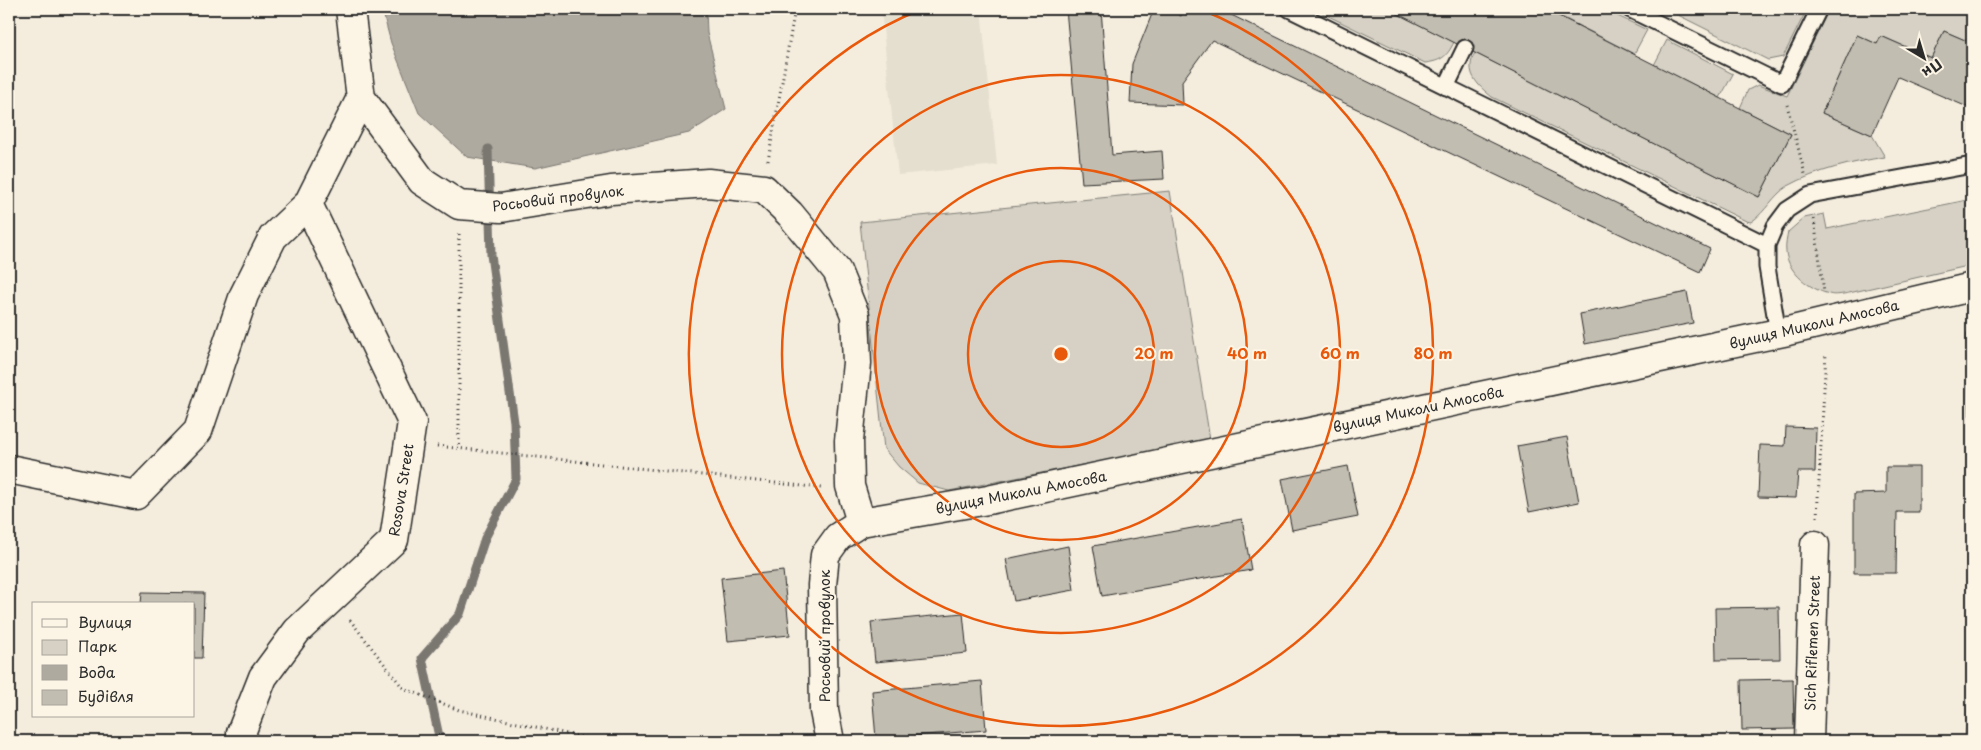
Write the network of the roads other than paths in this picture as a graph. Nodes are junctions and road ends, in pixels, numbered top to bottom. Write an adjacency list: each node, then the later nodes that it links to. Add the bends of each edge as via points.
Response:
1 (332, 9): 6 (street)
2 (350, 9): 6 (street)
3 (1289, 9): 8 (lane)
4 (1630, 9): 5 (lane, via 1782,84)
5 (1818, 9)
6 (353, 47): 9 (street)
7 (1465, 48): 8 (lane)
8 (1446, 87): 12 (lane)
9 (361, 98): 11 (street); 16 (street, Росьовий провулок, via 422,180 464,206 501,208 611,190 708,183 764,189 790,214 837,271 855,315 858,363 849,441 852,491)
10 (1972, 164): 12 (lane, via 1810,195 1787,210)
11 (308, 204): 15 (street, via 273,237 244,295 198,431 136,495); 18 (street, Rosova Street, via 412,422 394,540 297,631 263,677 241,733)
12 (1767, 245): 14 (lane, via 1767,267)
13 (1972, 287): 14 (street, вулиця Миколи Амосова)
14 (1778, 333): 16 (street, вулиця Миколи Амосова, via 988,500)
15 (9, 469)
16 (861, 522): 19 (street, Росьовий провулок, via 838,537 825,555 822,585 824,711)
17 (1815, 545): 20 (street, Sich Riflemen Street)
18 (244, 741)
19 (830, 741)
20 (1809, 741)

